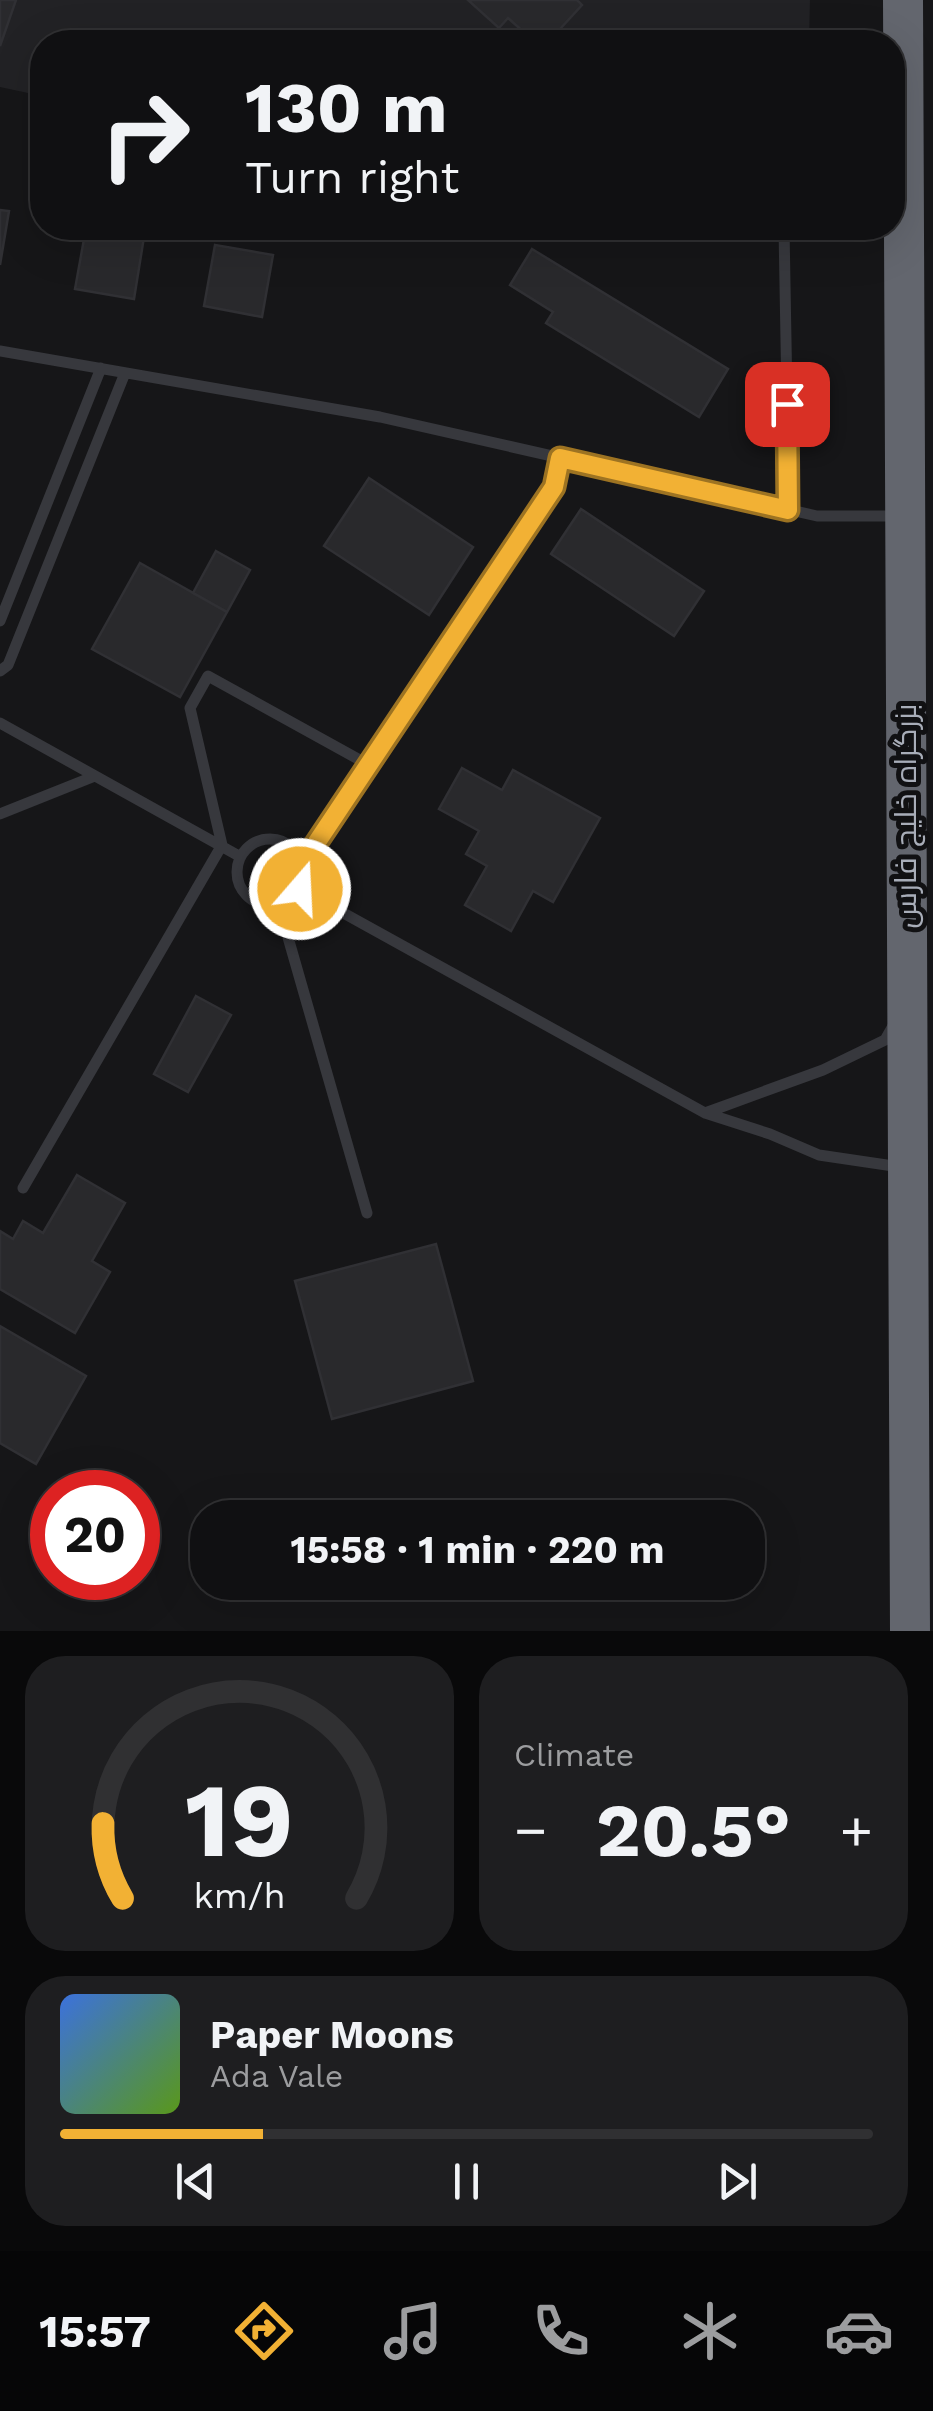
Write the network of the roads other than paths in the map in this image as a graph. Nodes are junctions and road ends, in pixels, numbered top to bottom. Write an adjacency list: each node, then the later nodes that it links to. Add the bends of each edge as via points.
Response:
1 (903, 0): 2 (highway, بزرگراه خلیج فارس)
2 (903, 30)
3 (784, 240): 9 (lane)
4 (904, 240): 10 (highway, بزرگراه خلیج فارس)
5 (0, 351): 6 (lane)
6 (101, 368): 7 (lane); 11 (lane)
7 (125, 372): 8 (lane, via 380,417); 12 (lane, via 8,666)
8 (560, 458): 9 (lane); 14 (lane, via 554,487)
9 (788, 510): 10 (lane)
10 (905, 516): 22 (highway, بزرگراه خلیج فارس)
11 (0, 620)
12 (0, 671)
13 (0, 723): 15 (lane)
14 (369, 765): 17 (lane, via 208,676 190,708); 19 (lane)
15 (95, 776): 16 (lane); 17 (lane)
16 (0, 814)
17 (222, 845): 18 (lane); 25 (lane)
18 (240, 856): 19 (lane, via 260,839 287,842); 21 (lane, via 237,882 253,902)
19 (303, 863): 20 (lane)
20 (300, 889): 21 (lane); 23 (lane)
21 (280, 906): 26 (lane)
22 (907, 1002): 23 (lane, via 885,1040); 24 (highway, بزرگراه خلیج فارس)
23 (706, 1114): 24 (lane, via 820,1155)
24 (908, 1168): 27 (highway, بزرگراه خلیج فارس)
25 (24, 1188)
26 (368, 1213)
27 (910, 1631)

